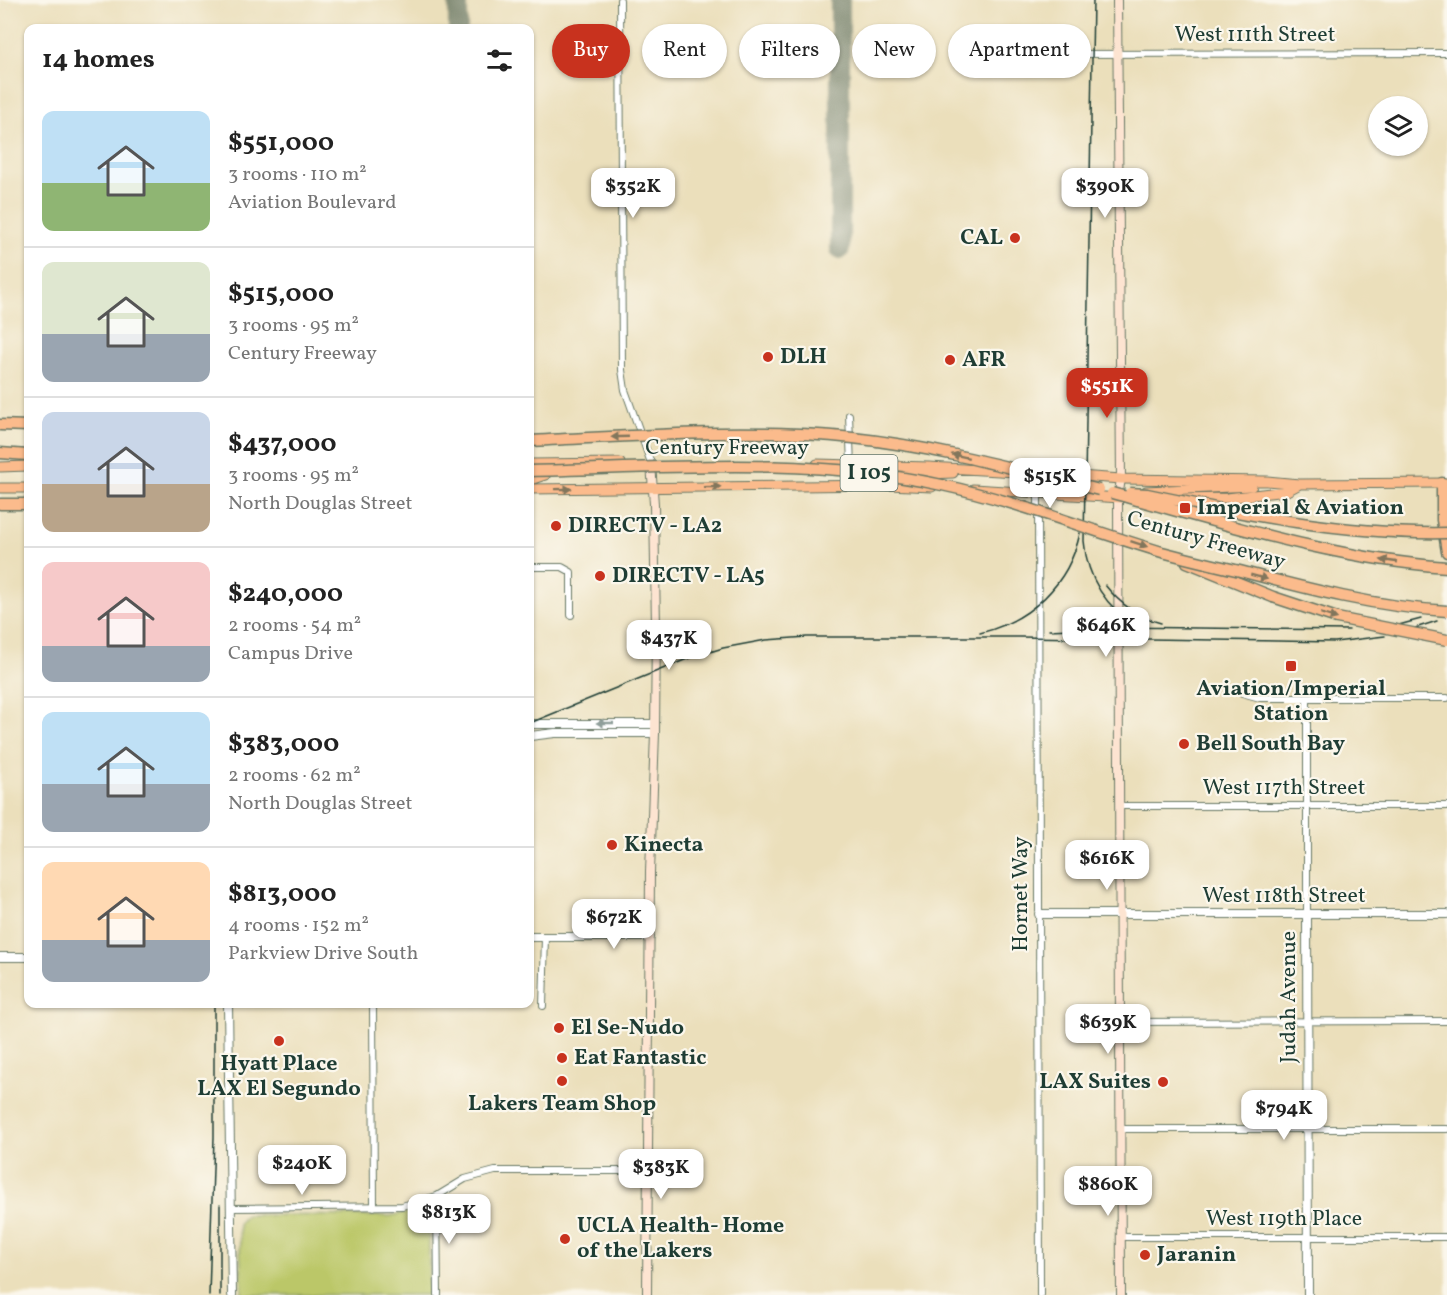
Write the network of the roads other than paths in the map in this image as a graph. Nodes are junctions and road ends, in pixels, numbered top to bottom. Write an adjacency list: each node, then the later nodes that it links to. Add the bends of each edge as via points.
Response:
1 (620, 0): 12 (street, via 622,370)
2 (1117, 0): 5 (main road)
3 (1447, 53): 5 (street, West 111th Street)
4 (1091, 54): 5 (street, West 111th Street)
5 (1117, 54): 21 (main road)
6 (849, 415): 15 (street)
7 (0, 425): 8 (highway)
8 (24, 426)
9 (534, 441): 31 (highway, Century Freeway / I 105, one-way to 9, bridge, via 961,456 855,438 765,434)
10 (0, 453): 11 (highway)
11 (24, 455)
12 (651, 463): 14 (main road); 15 (main road); 28 (main road)
13 (534, 464): 14 (main road)
14 (555, 464): 20 (main road, via 545,476)
15 (851, 465): 18 (main road)
16 (24, 466): 17 (main road)
17 (0, 467)
18 (970, 470): 21 (main road); 25 (main road, via 859,477)
19 (534, 474): 35 (highway, Century Freeway / I 105, one-way to 35, bridge, via 732,465 872,473 982,494)
20 (534, 475)
21 (1121, 479): 22 (main road); 31 (main road)
22 (1268, 481): 24 (main road); 31 (main road, via 1254,486 1127,492)
23 (1444, 483): 24 (main road); 36 (highway, via 1442,520)
24 (1299, 484): 31 (main road, via 1287,491 1227,498)
25 (847, 486): 28 (main road, one-way to 25); 30 (main road)
26 (0, 488): 27 (main road)
27 (24, 488)
28 (654, 488): 29 (main road, one-way to 28); 46 (main road)
29 (534, 489)
30 (1038, 493): 31 (main road); 51 (street, Hornet Way)
31 (1115, 496): 34 (highway, bridge, via 1147,494 1312,526); 38 (highway, Century Freeway / I 105, one-way to 31, bridge, via 1316,548); 48 (main road)
32 (0, 504): 33 (highway)
33 (24, 504)
34 (1447, 532)
35 (1162, 552): 39 (highway, Century Freeway / I 105, one-way to 39, bridge, via 1324,593); 41 (highway, one-way to 41, bridge, via 1336,618)
36 (1447, 552)
37 (534, 567): 40 (street, via 562,567 571,572)
38 (1447, 567)
39 (1447, 611)
40 (571, 615)
41 (1447, 640)
42 (1242, 693): 43 (street, via 1260,698)
43 (1307, 698): 44 (street); 50 (street, Judah Avenue)
44 (1447, 698)
45 (534, 724): 46 (street, one-way to 45)
46 (655, 729): 47 (street); 57 (main road)
47 (534, 736)
48 (1120, 806): 50 (street, West 117th Street); 52 (main road)
49 (1447, 806): 50 (street, West 117th Street)
50 (1307, 807): 53 (street, Judah Avenue)
51 (1039, 914): 52 (street, West 118th Street); 79 (street, Hornet Way)
52 (1120, 914): 53 (street, West 118th Street); 64 (main road)
53 (1307, 914): 54 (street, West 118th Street); 65 (street, Judah Avenue)
54 (1447, 914)
55 (534, 937): 56 (street)
56 (545, 937): 57 (street); 60 (street)
57 (650, 938): 69 (main road)
58 (0, 957): 59 (street)
59 (24, 957)
60 (543, 1006)
61 (228, 1008): 72 (street)
62 (373, 1008): 71 (street)
63 (1447, 1021): 65 (street)
64 (1121, 1022): 65 (street); 66 (main road)
65 (1307, 1022): 67 (street, Judah Avenue)
66 (1121, 1129): 67 (street); 73 (main road)
67 (1307, 1129): 68 (street); 74 (street, Judah Avenue)
68 (1447, 1129)
69 (648, 1171): 70 (street, via 495,1171 465,1179); 78 (main road)
70 (437, 1196): 71 (street, via 402,1206); 77 (street)
71 (374, 1207): 72 (street)
72 (231, 1208): 76 (street)
73 (1121, 1237): 74 (street, West 119th Place); 80 (main road)
74 (1308, 1237): 75 (street, West 119th Place); 81 (street, Judah Avenue)
75 (1447, 1237)
76 (232, 1295)
77 (438, 1295)
78 (647, 1295)
79 (1040, 1295)
80 (1121, 1295)
81 (1308, 1295)

